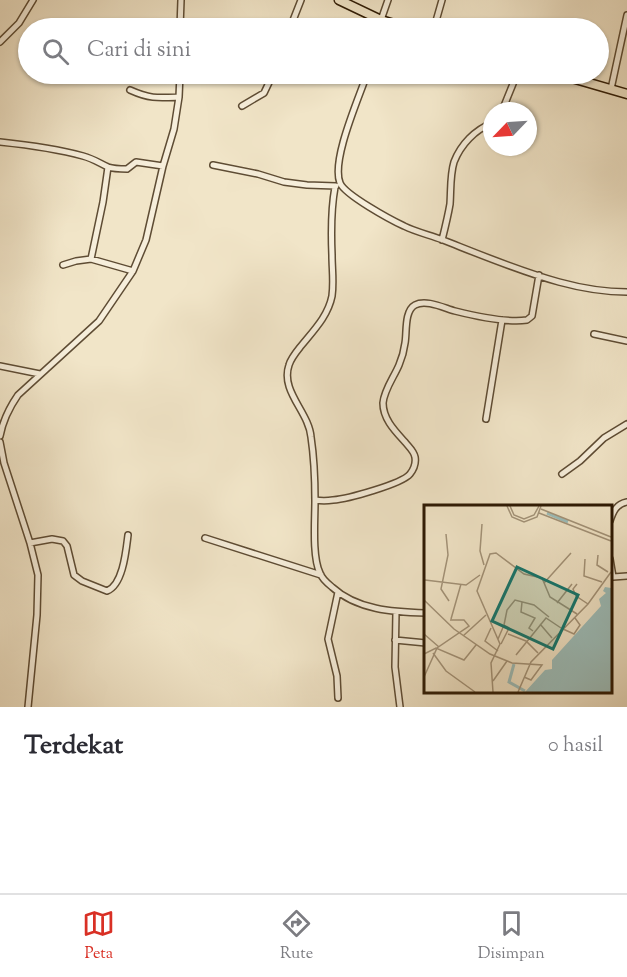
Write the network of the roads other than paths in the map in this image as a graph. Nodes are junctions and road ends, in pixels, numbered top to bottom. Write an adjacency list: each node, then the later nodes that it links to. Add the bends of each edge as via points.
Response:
1 (33, 0): 8 (street)
2 (181, 0): 9 (street)
3 (301, 0): 10 (street)
4 (339, 0): 11 (highway)
5 (388, 0): 12 (street)
6 (442, 0): 13 (street)
7 (627, 15): 21 (street)
8 (22, 18)
9 (180, 18)
10 (294, 18)
11 (374, 18)
12 (385, 18)
13 (437, 18)
14 (18, 24): 15 (street)
15 (0, 42)
16 (180, 84): 24 (street)
17 (268, 84): 26 (street, via 264,93)
18 (364, 84): 32 (street, via 340,152)
19 (513, 84): 25 (street)
20 (594, 84): 21 (highway)
21 (612, 89): 23 (highway)
22 (130, 90): 24 (street, via 153,98)
23 (627, 94)
24 (179, 97): 30 (street)
25 (506, 102)
26 (242, 106)
27 (483, 127): 33 (street, via 466,142 454,162)
28 (0, 142): 31 (street, via 53,148)
29 (213, 165): 32 (street, via 284,182)
30 (164, 166): 31 (street, via 136,162 127,169); 36 (street, via 146,240)
31 (108, 167): 34 (street)
32 (338, 186): 33 (street, via 404,226); 49 (street, via 332,203 332,298 321,321 295,353 287,377 310,430)
33 (442, 240): 37 (street)
34 (91, 259): 35 (street); 36 (street)
35 (63, 265)
36 (133, 271): 43 (street, via 99,321)
37 (539, 275): 38 (street, via 597,290); 39 (street, via 531,316 524,321)
38 (627, 292)
39 (502, 320): 44 (street); 49 (street, via 423,303 414,305 408,315 400,362 383,401 389,423 414,454 411,473 395,483 345,498)
40 (594, 334): 41 (street)
41 (627, 341)
42 (0, 366): 43 (street)
43 (39, 374): 46 (street, via 18,395)
44 (486, 419)
45 (627, 424): 48 (street)
46 (0, 436)
47 (0, 442): 54 (street)
48 (562, 474)
49 (315, 500): 55 (street, via 317,565)
50 (627, 502): 51 (street, via 616,507)
51 (612, 516)
52 (128, 535): 54 (street, via 121,574 107,591 74,575 63,541)
53 (205, 538): 55 (street)
54 (30, 543): 64 (street, via 39,586)
55 (321, 575): 58 (street)
56 (627, 576): 57 (street)
57 (612, 578)
58 (338, 592): 59 (street, via 361,605); 63 (street, via 328,639)
59 (396, 612): 60 (street); 61 (street)
60 (424, 613)
61 (395, 640): 62 (street); 65 (street)
62 (424, 644)
63 (338, 698)
64 (28, 707)
65 (400, 707)

